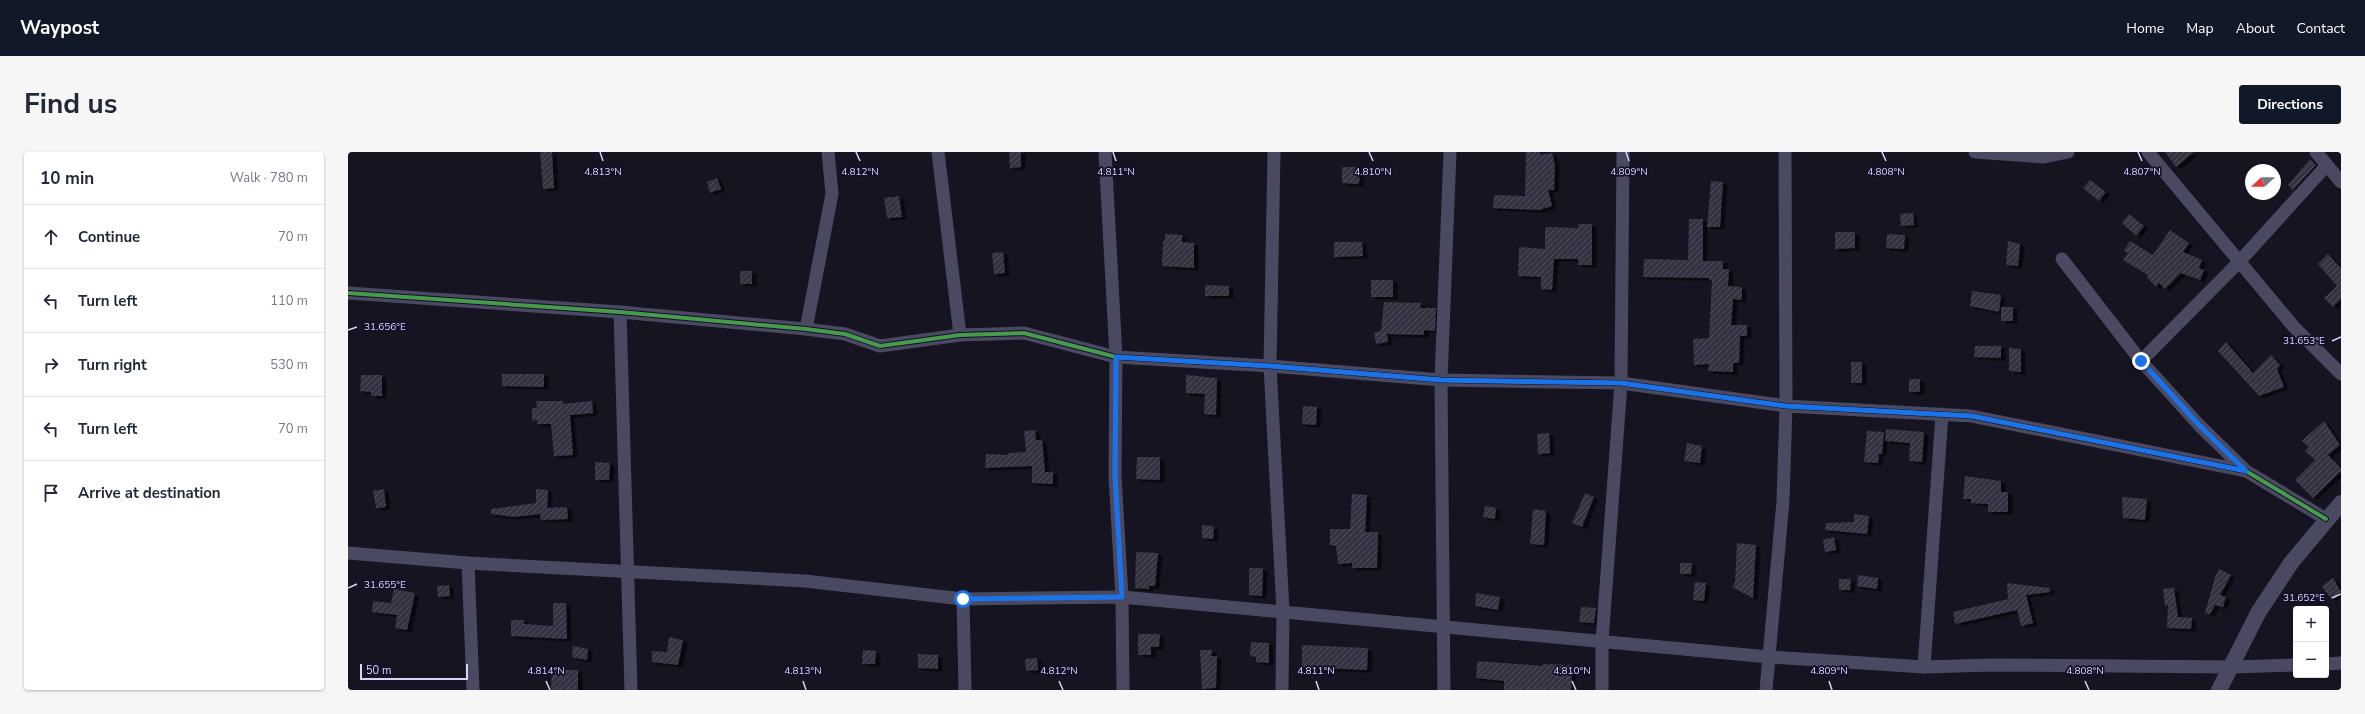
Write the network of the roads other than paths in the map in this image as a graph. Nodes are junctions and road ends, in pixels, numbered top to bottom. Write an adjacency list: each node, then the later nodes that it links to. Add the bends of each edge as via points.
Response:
1 (828, 152): 18 (street, via 832,194)
2 (938, 152): 19 (street)
3 (1105, 152): 20 (street)
4 (1274, 152): 22 (street)
5 (1450, 152): 24 (street)
6 (1623, 152): 25 (street)
7 (1785, 152): 26 (street)
8 (1976, 152): 9 (street, via 2044,157)
9 (2068, 152)
10 (2148, 152): 15 (street)
11 (2316, 152): 12 (street)
12 (2327, 165): 13 (street); 15 (street)
13 (2341, 182)
14 (2062, 259): 21 (street)
15 (2239, 262): 21 (street); 23 (street, via 2294,327)
16 (348, 293): 17 (street)
17 (620, 312): 18 (street); 33 (street)
18 (806, 329): 19 (street, via 845,334 880,346)
19 (960, 334): 20 (street, via 1024,333)
20 (1116, 357): 22 (street); 34 (street, via 1115,476)
21 (2141, 361): 28 (street, via 2199,425)
22 (1270, 366): 24 (street); 36 (street)
23 (2341, 374)
24 (1441, 380): 25 (street); 37 (street)
25 (1621, 383): 26 (street); 38 (street)
26 (1786, 406): 27 (street); 39 (street, via 1783,501)
27 (1942, 414): 28 (street, via 1972,416); 43 (street)
28 (2246, 471): 30 (street)
29 (2341, 503): 30 (street)
30 (2326, 519): 44 (street, via 2291,563 2258,613)
31 (348, 553): 32 (street)
32 (468, 563): 33 (street); 45 (street)
33 (627, 572): 35 (street, via 805,581); 46 (street)
34 (1122, 597): 35 (street); 36 (street); 48 (street)
35 (963, 599): 47 (street)
36 (1283, 611): 37 (street); 49 (street)
37 (1445, 628): 38 (street); 50 (street)
38 (1602, 642): 39 (street); 51 (street)
39 (1769, 657): 43 (street); 52 (street)
40 (2341, 663): 41 (street)
41 (2329, 664)
42 (2293, 665): 44 (street)
43 (1924, 667): 44 (street)
44 (2232, 667): 53 (street)
45 (473, 690)
46 (631, 690)
47 (965, 690)
48 (1123, 690)
49 (1282, 690)
50 (1444, 690)
51 (1602, 690)
52 (1766, 690)
53 (2219, 690)

